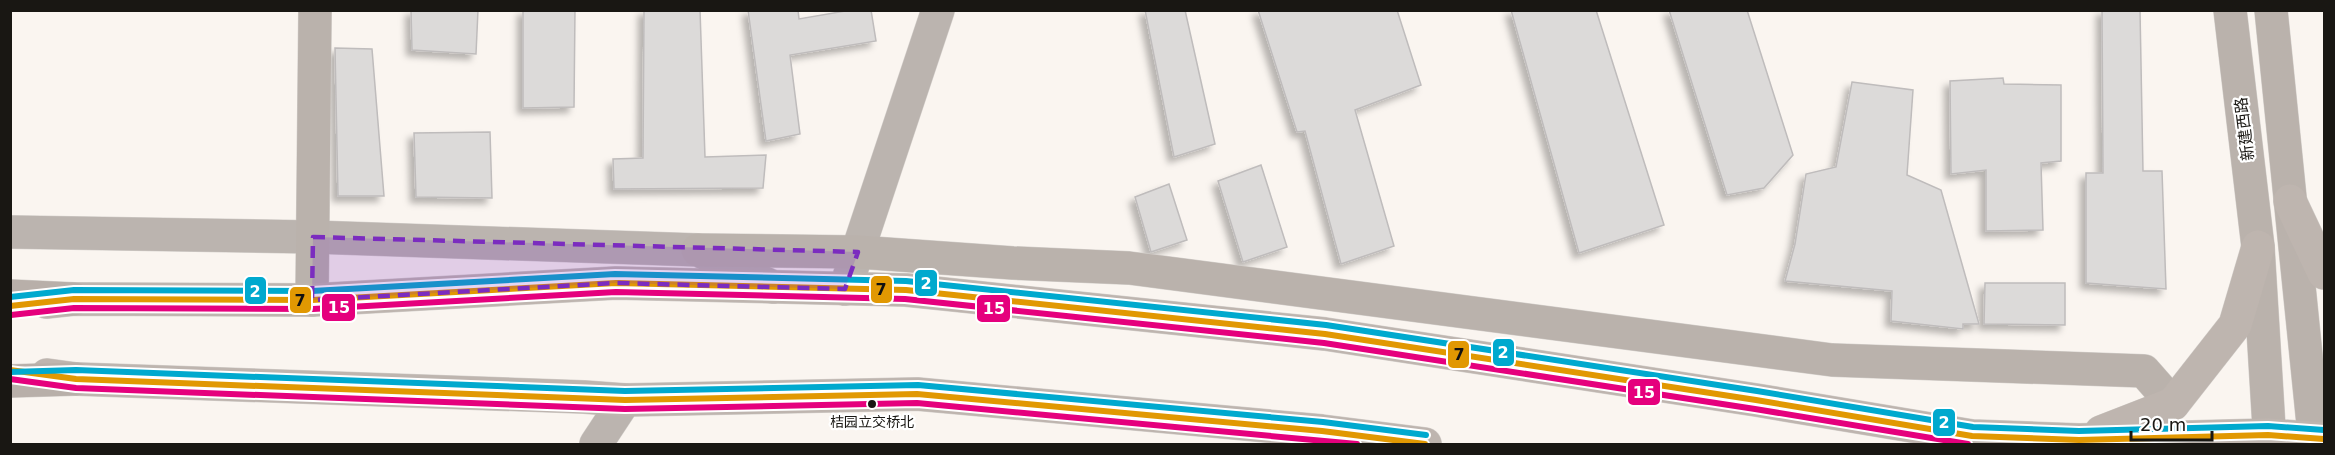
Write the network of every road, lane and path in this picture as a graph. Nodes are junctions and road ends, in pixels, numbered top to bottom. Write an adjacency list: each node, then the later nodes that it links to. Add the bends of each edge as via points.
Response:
1 (315, 10): 7 (street)
2 (938, 10): 10 (street)
3 (2230, 10): 8 (street, 新建西路)
4 (2271, 10): 5 (street)
5 (2290, 201): 11 (main road); 26 (street)
6 (10, 232): 7 (street)
7 (313, 237): 9 (street); 17 (street)
8 (2258, 247): 23 (main road, via 2235,325); 25 (street, 新建西路)
9 (698, 250): 10 (street); 13 (street)
10 (858, 252): 14 (street); 23 (street, via 1129,268 1832,360 2144,370)
11 (2325, 273)
12 (10, 281): 16 (street)
13 (773, 287): 14 (main road); 17 (main road, via 616,283)
14 (845, 289): 24 (main road, via 906,290 1325,334 1972,436)
15 (10, 296): 16 (highway)
16 (74, 299): 17 (main road); 18 (main road)
17 (312, 300)
18 (10, 306)
19 (10, 370): 20 (main road)
20 (76, 379): 21 (highway); 22 (main road)
21 (10, 381)
22 (625, 400): 27 (street); 28 (main road, via 917,394)
23 (2173, 404): 24 (main road)
24 (2079, 440): 25 (main road)
25 (2269, 440): 26 (main road)
26 (2318, 441)
27 (596, 444)
28 (1425, 444)

